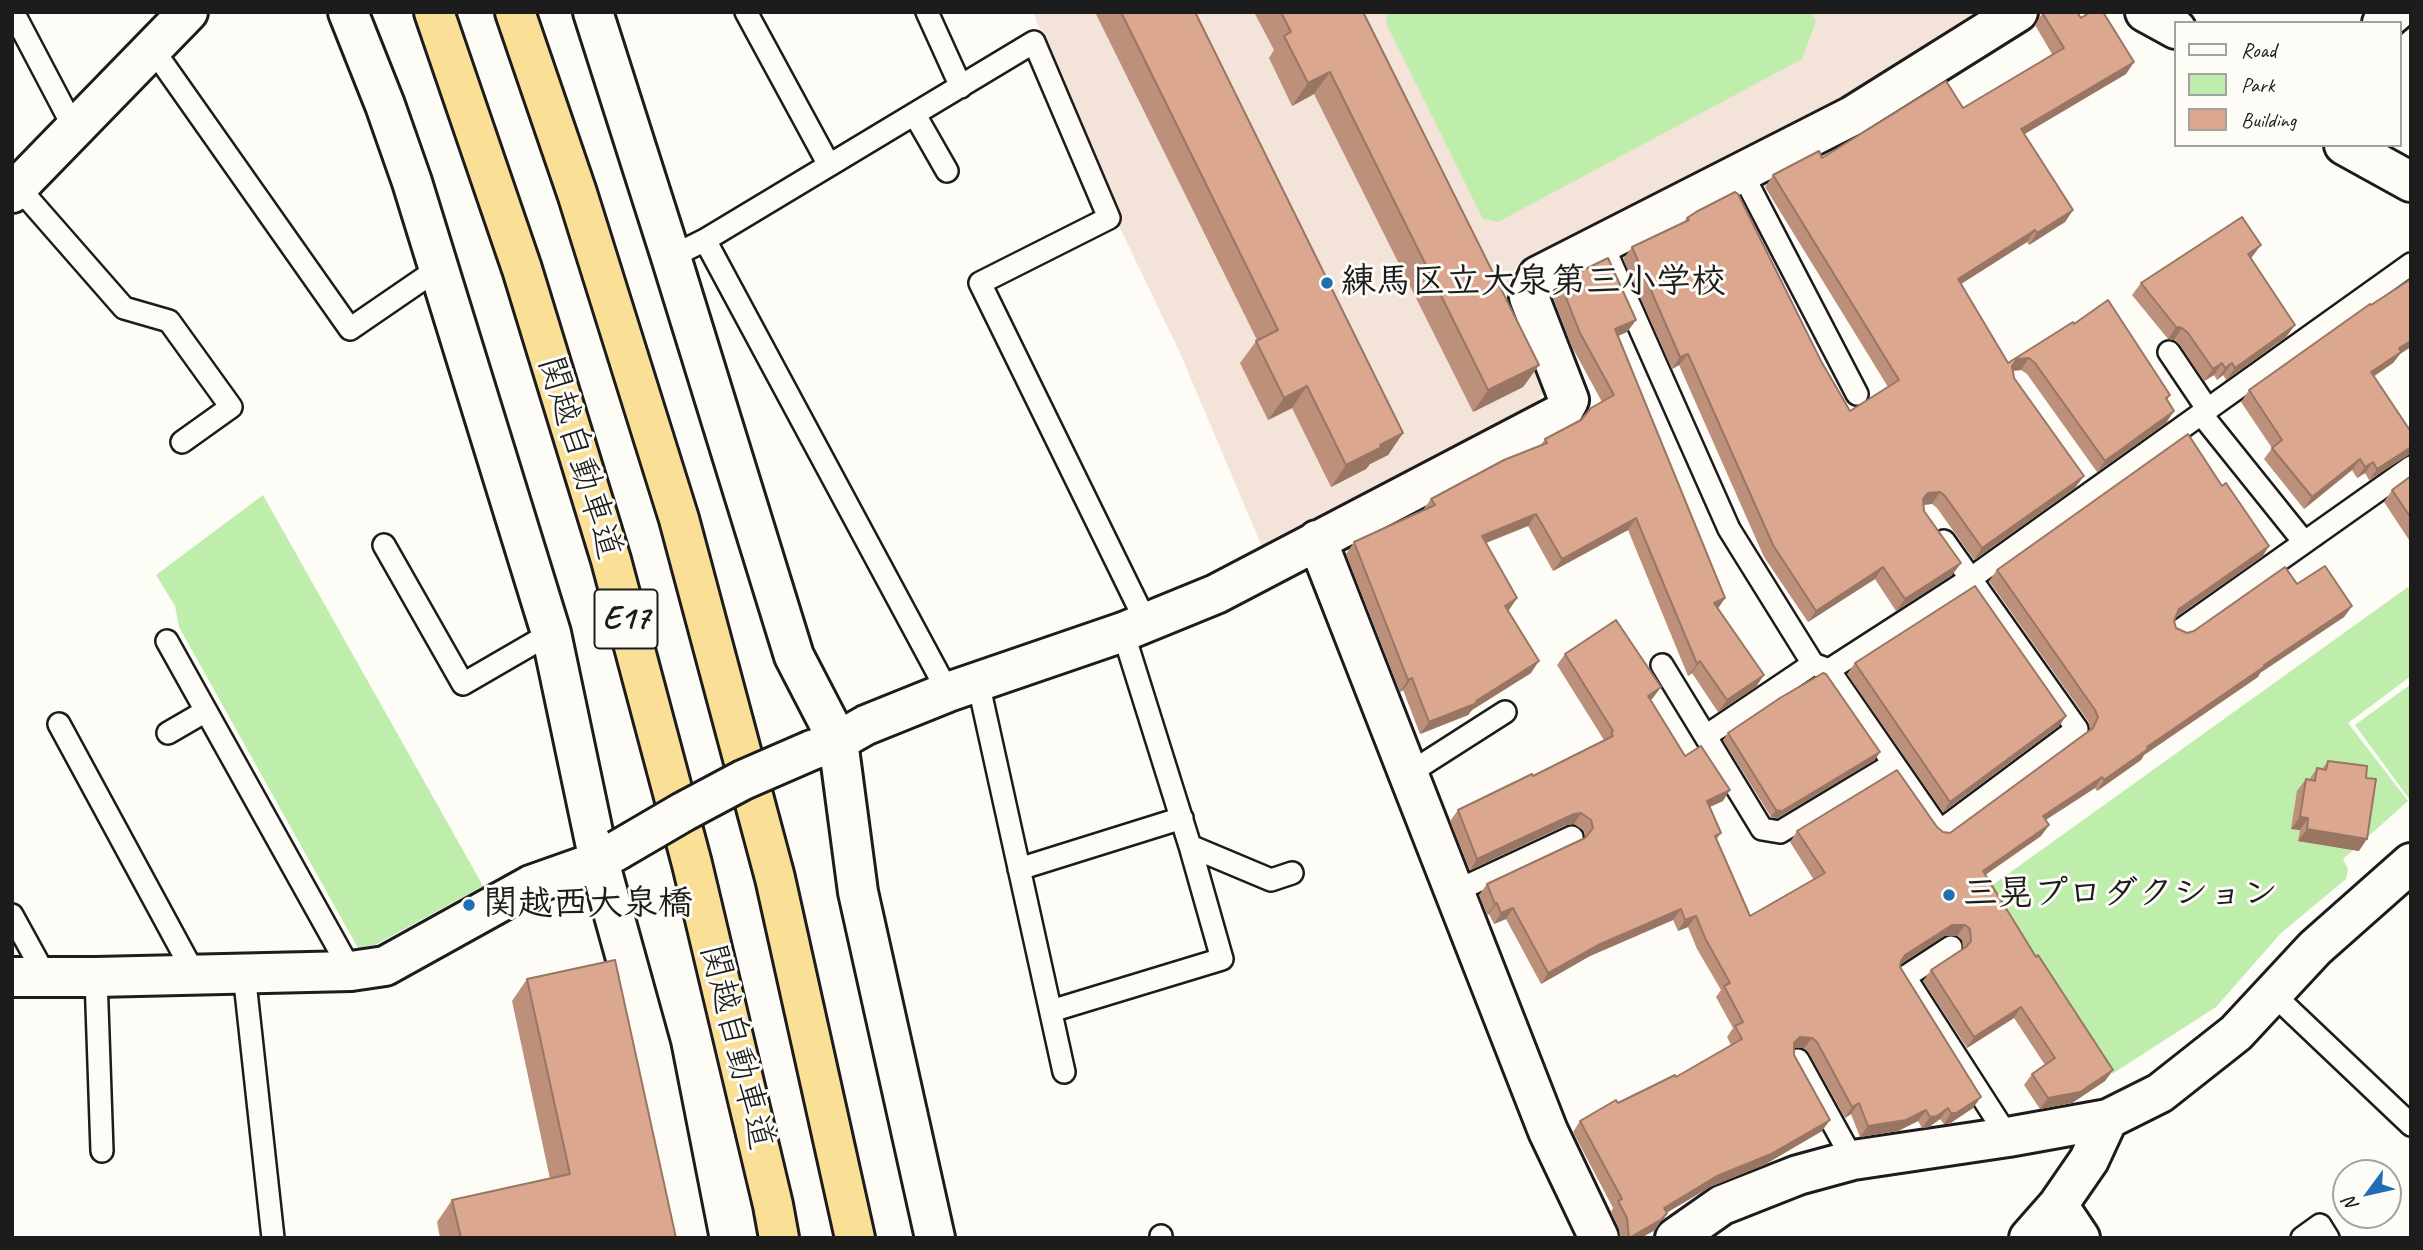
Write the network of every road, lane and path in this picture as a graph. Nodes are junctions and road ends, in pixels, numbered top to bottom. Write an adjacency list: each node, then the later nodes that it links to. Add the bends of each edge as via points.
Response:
1 (13, 12): 15 (lane)
2 (188, 12): 12 (street)
3 (348, 12): 25 (street, via 385,105)
4 (434, 12): 80 (highway, 関越自動車道 / E17, via 522,269 611,560 692,864)
5 (515, 12): 81 (highway, E17, via 679,519 775,878)
6 (593, 12): 23 (street)
7 (746, 12): 17 (lane)
8 (927, 12): 13 (lane)
9 (2018, 12): 19 (street, via 1852,116)
10 (2145, 12): 11 (street)
11 (2174, 28)
12 (152, 48): 15 (street); 25 (lane, via 350,329)
13 (961, 88): 14 (lane); 38 (lane, via 1034,42 1109,218 980,283)
14 (915, 115): 17 (lane); 18 (lane)
15 (75, 130): 21 (street)
16 (2348, 147): 20 (street)
17 (829, 165): 23 (lane)
18 (947, 171)
19 (1741, 171): 22 (street); 27 (lane)
20 (2411, 182)
21 (15, 190): 29 (lane, via 124,308 169,321 231,407)
22 (1602, 243): 34 (street, via 1538,276 1528,297 1569,400 1562,413); 43 (lane, via 1729,529)
23 (688, 249): 44 (lane); 50 (street, via 794,656)
24 (2411, 264): 28 (lane)
25 (439, 268): 40 (street)
26 (2169, 352): 28 (lane)
27 (1857, 394)
28 (2205, 413): 32 (lane); 35 (lane)
29 (182, 442)
30 (2411, 467): 35 (lane)
31 (2078, 470): 32 (lane)
32 (2094, 491): 37 (lane)
33 (1934, 526): 37 (lane)
34 (1317, 540): 38 (street, via 1216,594); 52 (street)
35 (2304, 542): 39 (lane)
36 (384, 545): 40 (lane, via 463,684)
37 (1970, 579): 43 (lane); 51 (lane, via 2077,729 1940,831)
38 (1134, 627): 44 (street); 53 (lane)
39 (2179, 631)
40 (551, 633): 56 (street)
41 (167, 641): 45 (lane)
42 (1662, 665): 49 (lane)
43 (1821, 667): 49 (lane); 51 (lane)
44 (963, 687): 50 (street); 58 (lane)
45 (206, 711): 48 (lane); 63 (lane)
46 (1504, 712): 52 (lane)
47 (59, 724): 65 (lane)
48 (168, 733)
49 (1706, 736): 51 (lane, via 1762,829 1780,832)
50 (825, 745): 56 (street, bridge, via 743,780); 82 (street)
51 (1892, 764)
52 (1408, 774): 60 (street)
53 (1182, 818): 55 (lane); 58 (lane)
54 (1572, 837): 60 (lane)
55 (1190, 846): 59 (lane, via 1271,880); 69 (lane, via 1222,960)
56 (609, 856): 63 (street, via 531,885 385,966); 79 (street)
57 (2411, 863): 68 (street, via 2315,948)
58 (1019, 869): 69 (lane)
59 (1292, 873)
60 (1454, 892): 83 (street, via 1548,1131)
61 (12, 915): 66 (lane)
62 (1951, 947): 74 (lane, via 1905,976)
63 (351, 971): 64 (street)
64 (244, 973): 65 (street); 78 (lane)
65 (195, 975): 67 (street)
66 (29, 977): 67 (street)
67 (96, 977): 75 (lane)
68 (2273, 994): 72 (street, via 2236,1033 2160,1093); 73 (lane)
69 (1051, 1011): 71 (lane)
70 (1798, 1059): 76 (lane)
71 (1064, 1072)
72 (2108, 1119): 74 (street); 77 (street, via 2089,1160)
73 (2411, 1125)
74 (2008, 1137): 76 (street)
75 (102, 1151)
76 (1853, 1160): 84 (street, via 1798,1175 1722,1205)
77 (2058, 1205): 85 (street); 86 (street)
78 (273, 1238)
79 (688, 1238)
80 (779, 1238)
81 (855, 1238)
82 (935, 1238)
83 (1599, 1238)
84 (1675, 1238)
85 (2029, 1238)
86 (2080, 1238)
87 (2302, 1238): 88 (lane, via 2320,1225)
88 (2328, 1238)

